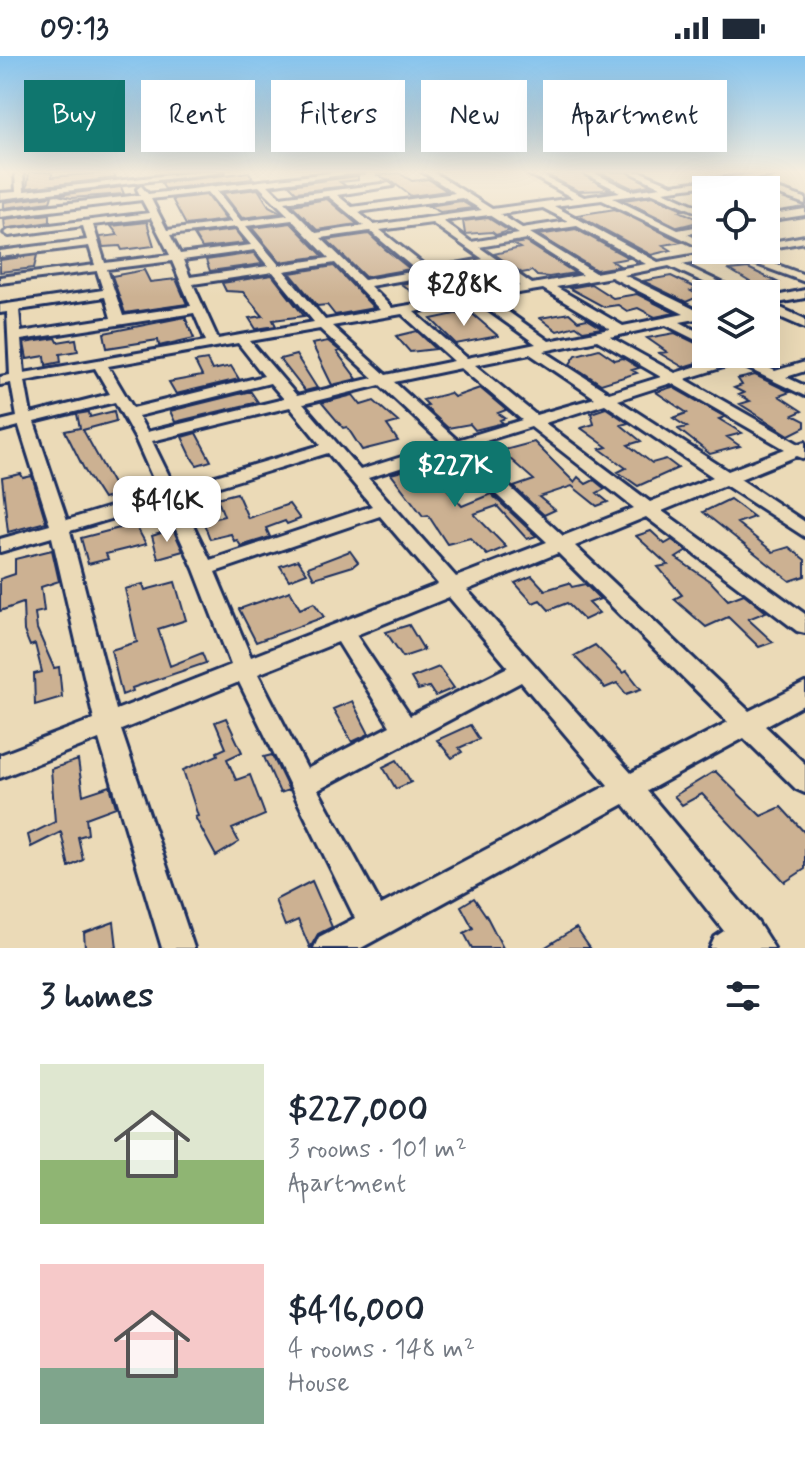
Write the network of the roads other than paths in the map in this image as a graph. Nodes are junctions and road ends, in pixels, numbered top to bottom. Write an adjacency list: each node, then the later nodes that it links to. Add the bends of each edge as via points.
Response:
1 (3, 214): 17 (street)
2 (230, 214): 14 (street)
3 (292, 214): 10 (street)
4 (355, 214): 15 (street)
5 (476, 214): 11 (street)
6 (492, 214): 20 (street)
7 (561, 214): 13 (street)
8 (636, 214): 19 (street)
9 (155, 215): 12 (street); 18 (street)
10 (295, 217): 14 (street); 21 (street)
11 (433, 219): 15 (street); 26 (street)
12 (87, 223): 17 (street); 24 (street)
13 (578, 223): 20 (street); 33 (street)
14 (238, 224): 18 (street); 27 (street)
15 (372, 228): 21 (street); 37 (street)
16 (692, 230): 19 (street)
17 (9, 233): 28 (street)
18 (163, 233): 29 (street)
19 (675, 233): 23 (street)
20 (524, 234): 26 (street); 39 (street)
21 (314, 236): 31 (street)
22 (805, 239): 25 (street)
23 (692, 241)
24 (93, 242): 28 (street); 35 (street)
25 (780, 244)
26 (469, 245): 32 (street)
27 (257, 247): 29 (street); 36 (street)
28 (6, 254)
29 (176, 257): 35 (street); 43 (street)
30 (692, 259): 33 (street)
31 (335, 260): 36 (street); 44 (street)
32 (492, 261): 37 (street); 46 (street)
33 (664, 264): 38 (street); 42 (street)
34 (762, 264): 40 (street)
35 (103, 266): 41 (street); 47 (street)
36 (274, 269): 43 (street); 59 (street)
37 (427, 273): 44 (street)
38 (612, 273): 39 (street); 53 (street)
39 (594, 277): 45 (street)
40 (805, 279)
41 (0, 280)
42 (704, 280)
43 (187, 281): 52 (street)
44 (361, 284): 54 (street)
45 (545, 285): 46 (street); 61 (street)
46 (530, 288): 49 (street)
47 (109, 293): 51 (street); 57 (street)
48 (805, 294): 50 (street)
49 (479, 297): 54 (street); 67 (street)
50 (780, 300)
51 (6, 308): 64 (street)
52 (200, 308): 57 (street); 66 (street)
53 (692, 310)
54 (396, 311): 59 (street); 69 (street)
55 (780, 311): 60 (street)
56 (692, 316): 58 (street)
57 (118, 320): 64 (street)
58 (666, 320): 61 (street); 62 (street)
59 (321, 323): 65 (street); 77 (street)
60 (805, 324)
61 (620, 330): 63 (street)
62 (692, 334)
63 (598, 335): 67 (street); 75 (street)
64 (14, 337): 76 (street)
65 (240, 337): 66 (street); 74 (street)
66 (213, 342): 68 (street)
67 (540, 347): 69 (street); 79 (street)
68 (99, 363): 76 (street); 81 (street)
69 (461, 363): 77 (street); 83 (street)
70 (805, 366): 73 (street)
71 (704, 368): 75 (street)
72 (758, 368): 73 (street)
73 (774, 376): 78 (street)
74 (272, 378): 80 (street); 81 (street)
75 (676, 379): 79 (street); 88 (street)
76 (9, 380): 82 (street)
77 (383, 380): 80 (street); 86 (street)
78 (805, 392)
79 (608, 400): 83 (street); 90 (street)
80 (293, 402): 85 (street); 87 (street)
81 (124, 406): 82 (street); 85 (street)
82 (25, 420): 84 (street); 94 (street)
83 (533, 422): 86 (street); 93 (street)
84 (0, 426)
85 (143, 438): 91 (street)
86 (454, 445): 89 (street); 96 (street)
87 (331, 447): 89 (street); 91 (street)
88 (803, 450): 90 (street)
89 (357, 476): 92 (street)
90 (728, 477): 93 (street); 95 (street)
91 (171, 494): 94 (street); 98 (street)
92 (384, 508): 98 (street); 99 (street)
93 (648, 509): 96 (street); 100 (street)
94 (60, 527): 97 (street); 105 (street)
95 (805, 531)
96 (560, 543): 99 (street); 106 (street)
97 (0, 546)
98 (204, 569): 103 (street)
99 (451, 586): 101 (street); 102 (street)
100 (805, 625)
101 (343, 632): 103 (street); 107 (street)
102 (522, 670): 107 (street); 111 (street)
103 (245, 671): 105 (street); 110 (street)
104 (805, 693): 106 (street)
105 (107, 724): 108 (street); 114 (street)
106 (747, 725): 109 (street); 111 (street)
107 (407, 732): 110 (street)
108 (0, 767)
109 (805, 781)
110 (301, 785): 112 (street)
111 (628, 789): 112 (street); 113 (street)
112 (374, 923): 115 (street)
113 (744, 943)
114 (178, 948)
115 (330, 948)

